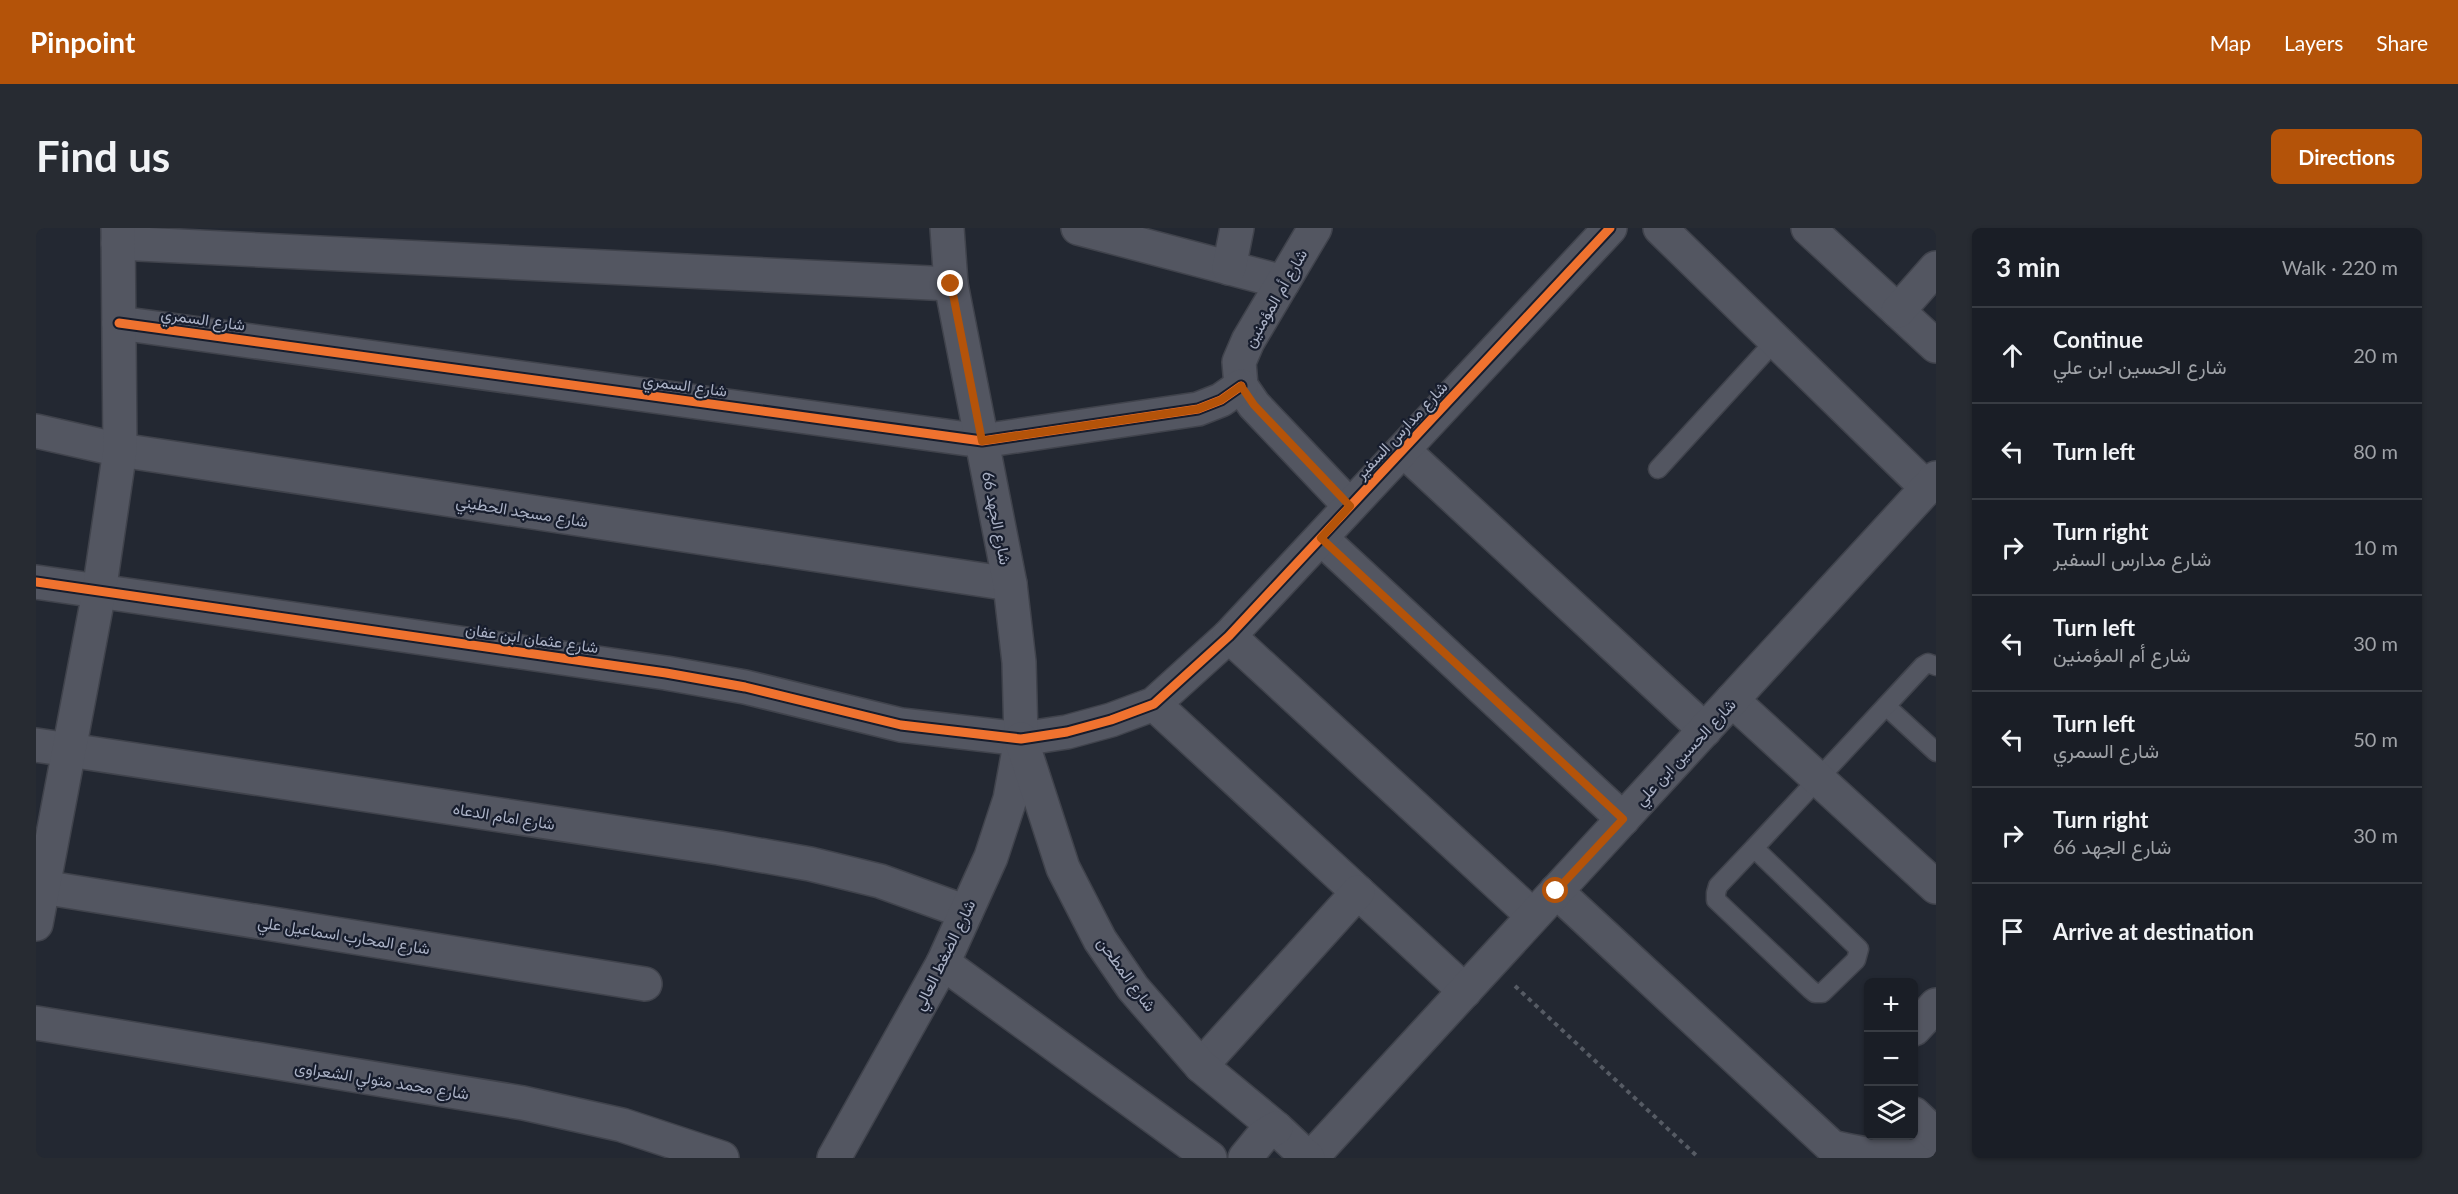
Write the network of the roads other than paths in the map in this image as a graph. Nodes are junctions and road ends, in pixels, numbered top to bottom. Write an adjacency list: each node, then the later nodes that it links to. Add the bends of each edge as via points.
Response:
1 (1078, 228): 9 (street)
2 (1237, 228): 9 (street)
3 (1315, 228): 11 (street, شارع أم المؤمنين)
4 (1610, 228): 21 (street, شارع مدارس السفير)
5 (1660, 228): 15 (street)
6 (1808, 228): 13 (street)
7 (944, 232): 12 (street, شارع الجهد 66)
8 (118, 235): 12 (street); 14 (street)
9 (1229, 268): 11 (street)
10 (1936, 268): 13 (street)
11 (1283, 282): 17 (street, شارع أم المؤمنين, via 1239,362)
12 (951, 284): 19 (street, شارع الجهد 66)
13 (1898, 311): 16 (street)
14 (119, 323): 19 (street, شارع السمري); 20 (street)
15 (1775, 341): 22 (lane); 23 (street)
16 (1936, 346)
17 (1241, 386): 19 (street, شارع السمري, via 1198,409); 24 (street, via 1254,405)
18 (36, 431): 20 (street, شارع مسجد الحطيني)
19 (982, 441): 27 (street, شارع الجهد 66)
20 (120, 450): 27 (street, شارع مسجد الحطيني); 28 (street)
21 (1403, 450): 24 (street, شارع مدارس السفير); 34 (street)
22 (1658, 469)
23 (1929, 494): 31 (street, شارع الحسين ابن علي)
24 (1350, 506): 25 (street, شارع مدارس السفير)
25 (1321, 538): 29 (street, شارع مدارس السفير); 40 (street)
26 (36, 582): 28 (street, شارع عثمان ابن عفان)
27 (1010, 584): 35 (street, شارع الجهد 66, via 1019,662)
28 (99, 592): 35 (street, شارع عثمان ابن عفان, via 666,673 812,702 901,725); 37 (street)
29 (1229, 636): 32 (street, شارع مدارس السفير); 47 (street)
30 (1936, 666): 33 (lane, via 1923,666)
31 (1732, 700): 34 (street, شارع الحسين ابن علي); 39 (street)
32 (1154, 704): 35 (street, شارع مدارس السفير, via 1089,726); 45 (street)
33 (1886, 706): 38 (lane); 39 (lane)
34 (1705, 730): 40 (street, شارع الحسين ابن علي)
35 (1021, 739): 46 (street, شارع الضغط العالي, via 1010,799); 55 (street, شارع المطحن, via 1063,868 1100,940 1133,988)
36 (36, 745): 37 (street, شارع امام الدعاه)
37 (69, 750): 42 (street); 46 (street, شارع امام الدعاه, via 798,862 880,882)
38 (1936, 752)
39 (1818, 779): 41 (lane); 43 (street)
40 (1623, 819): 44 (street, شارع الحسين ابن علي)
41 (1754, 848): 41 (lane, via 1859,949 1856,960 1822,993 1810,989 1716,900 1718,886)
42 (40, 886): 48 (street); 50 (street, شارع المحارب اسماعيل علي)
43 (1936, 887)
44 (1556, 891): 47 (street, شارع الحسين ابن علي); 60 (street)
45 (1358, 892): 51 (street); 55 (street)
46 (966, 912): 49 (street, شارع الضغط العالي)
47 (1533, 916): 51 (street, شارع الحسين ابن علي)
48 (36, 924)
49 (943, 963): 63 (street, شارع الضغط العالي); 64 (street)
50 (645, 984)
51 (1465, 990): 66 (street, شارع الحسين ابن علي)
52 (1936, 1005): 54 (street)
53 (36, 1023): 62 (street, شارع محمد متولي الشعراوى, via 523,1103 622,1125)
54 (1918, 1025)
55 (1201, 1066): 57 (street, شارع المطحن)
56 (1918, 1118): 58 (street)
57 (1276, 1128): 65 (street, via 1263,1136); 66 (street, شارع المطحن)
58 (1936, 1135)
59 (1936, 1145): 61 (street, via 1907,1154)
60 (1827, 1152): 61 (street)
61 (1869, 1157)
62 (722, 1158)
63 (834, 1158)
64 (1210, 1158)
65 (1245, 1158)
66 (1310, 1158)

